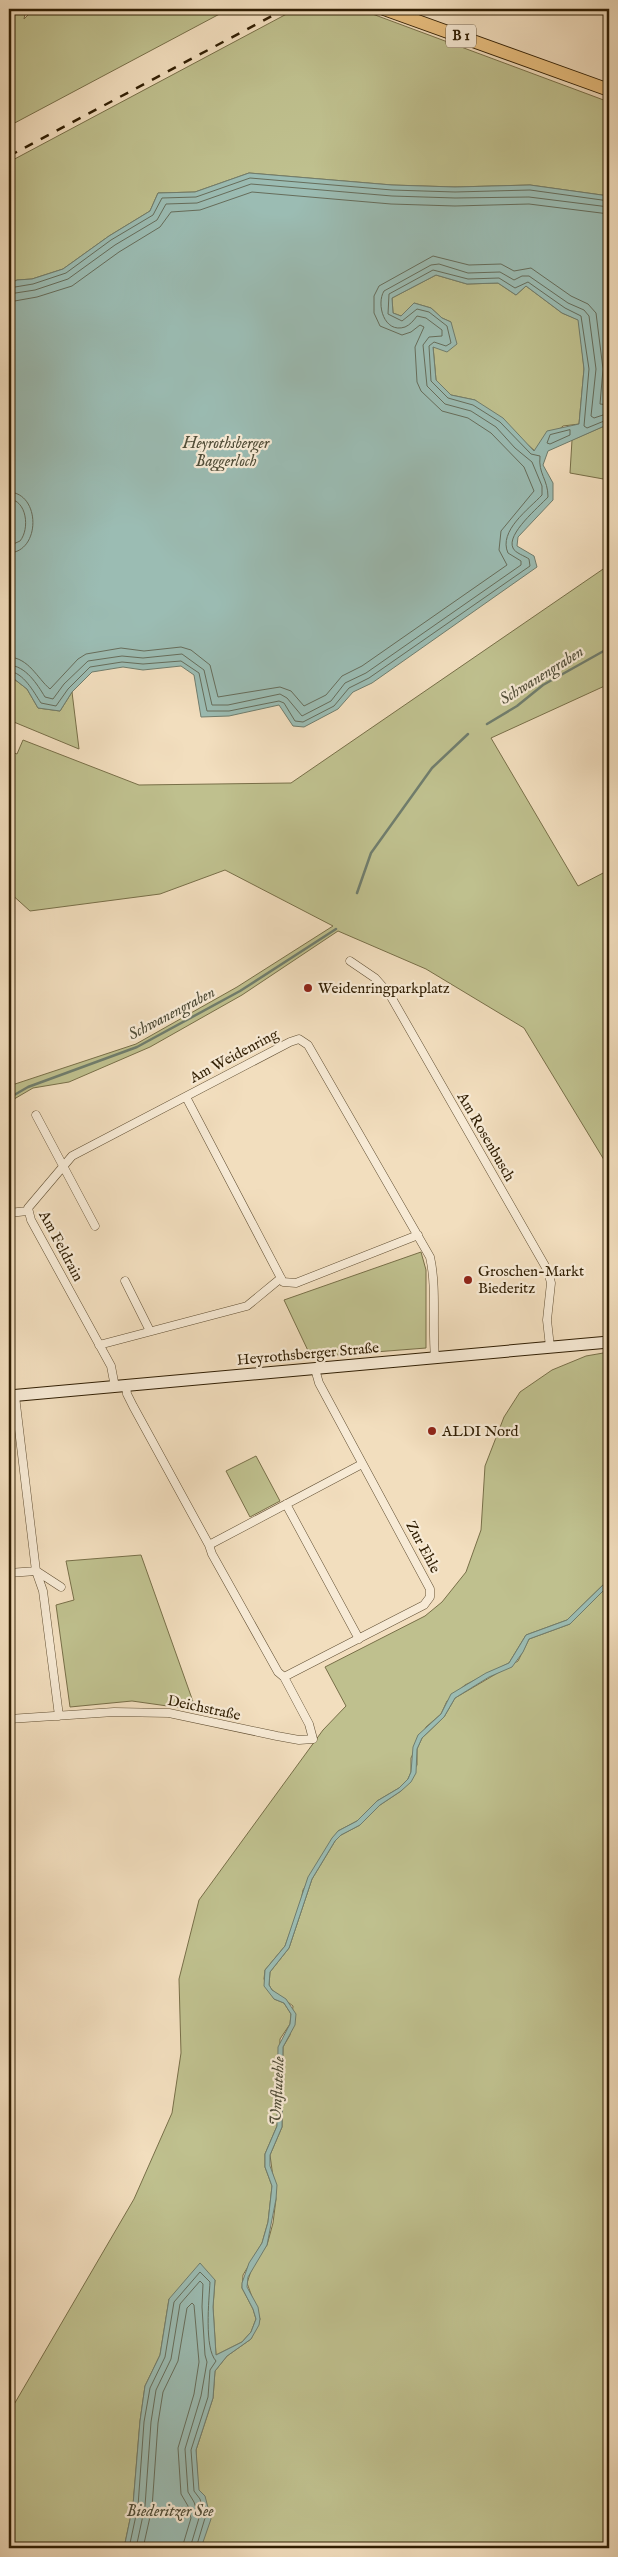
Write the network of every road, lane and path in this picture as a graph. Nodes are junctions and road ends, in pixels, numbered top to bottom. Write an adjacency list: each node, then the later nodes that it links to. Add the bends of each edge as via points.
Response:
1 (384, 9): 2 (main road, B 1)
2 (609, 90)
3 (350, 960): 16 (street, Am Rosenbusch, via 375,978 390,995 550,1277 547,1328)
4 (186, 1097): 6 (street, Am Feldrain, via 72,1156); 10 (street, Am Weidenring, via 290,1042 303,1040); 11 (street, Am Weidenring)
5 (36, 1115): 6 (street)
6 (63, 1165): 7 (street, Am Feldrain); 9 (street)
7 (27, 1211): 8 (street); 15 (street, Am Feldrain)
8 (9, 1213)
9 (95, 1226)
10 (418, 1235): 11 (street, via 295,1284 287,1284); 17 (street, Am Weidenring, via 432,1265)
11 (281, 1278): 13 (street, via 248,1306)
12 (125, 1281): 13 (street)
13 (150, 1331): 15 (street)
14 (609, 1342): 16 (street, Heyrothsberger Straße)
15 (99, 1345): 19 (street, Am Feldrain)
16 (550, 1347): 17 (street, Heyrothsberger Straße)
17 (435, 1358): 18 (street, Heyrothsberger Straße)
18 (315, 1369): 19 (street, Heyrothsberger Straße); 21 (street, Zur Ehle, via 319,1383)
19 (121, 1386): 20 (street, Heyrothsberger Straße); 23 (street)
20 (12, 1396): 24 (street)
21 (362, 1464): 22 (street); 27 (street, Zur Ehle, via 430,1589 430,1597 424,1605)
22 (286, 1504): 23 (street); 27 (street)
23 (210, 1545): 28 (street, via 273,1663)
24 (36, 1571): 25 (street); 26 (street); 29 (street, via 44,1591)
25 (9, 1573)
26 (61, 1587)
27 (359, 1639): 28 (street, Zur Ehle)
28 (284, 1677): 29 (street, Deichstraße, via 309,1724 313,1739 277,1736 169,1712)
29 (60, 1716): 30 (street, Deichstraße)
30 (9, 1720)

